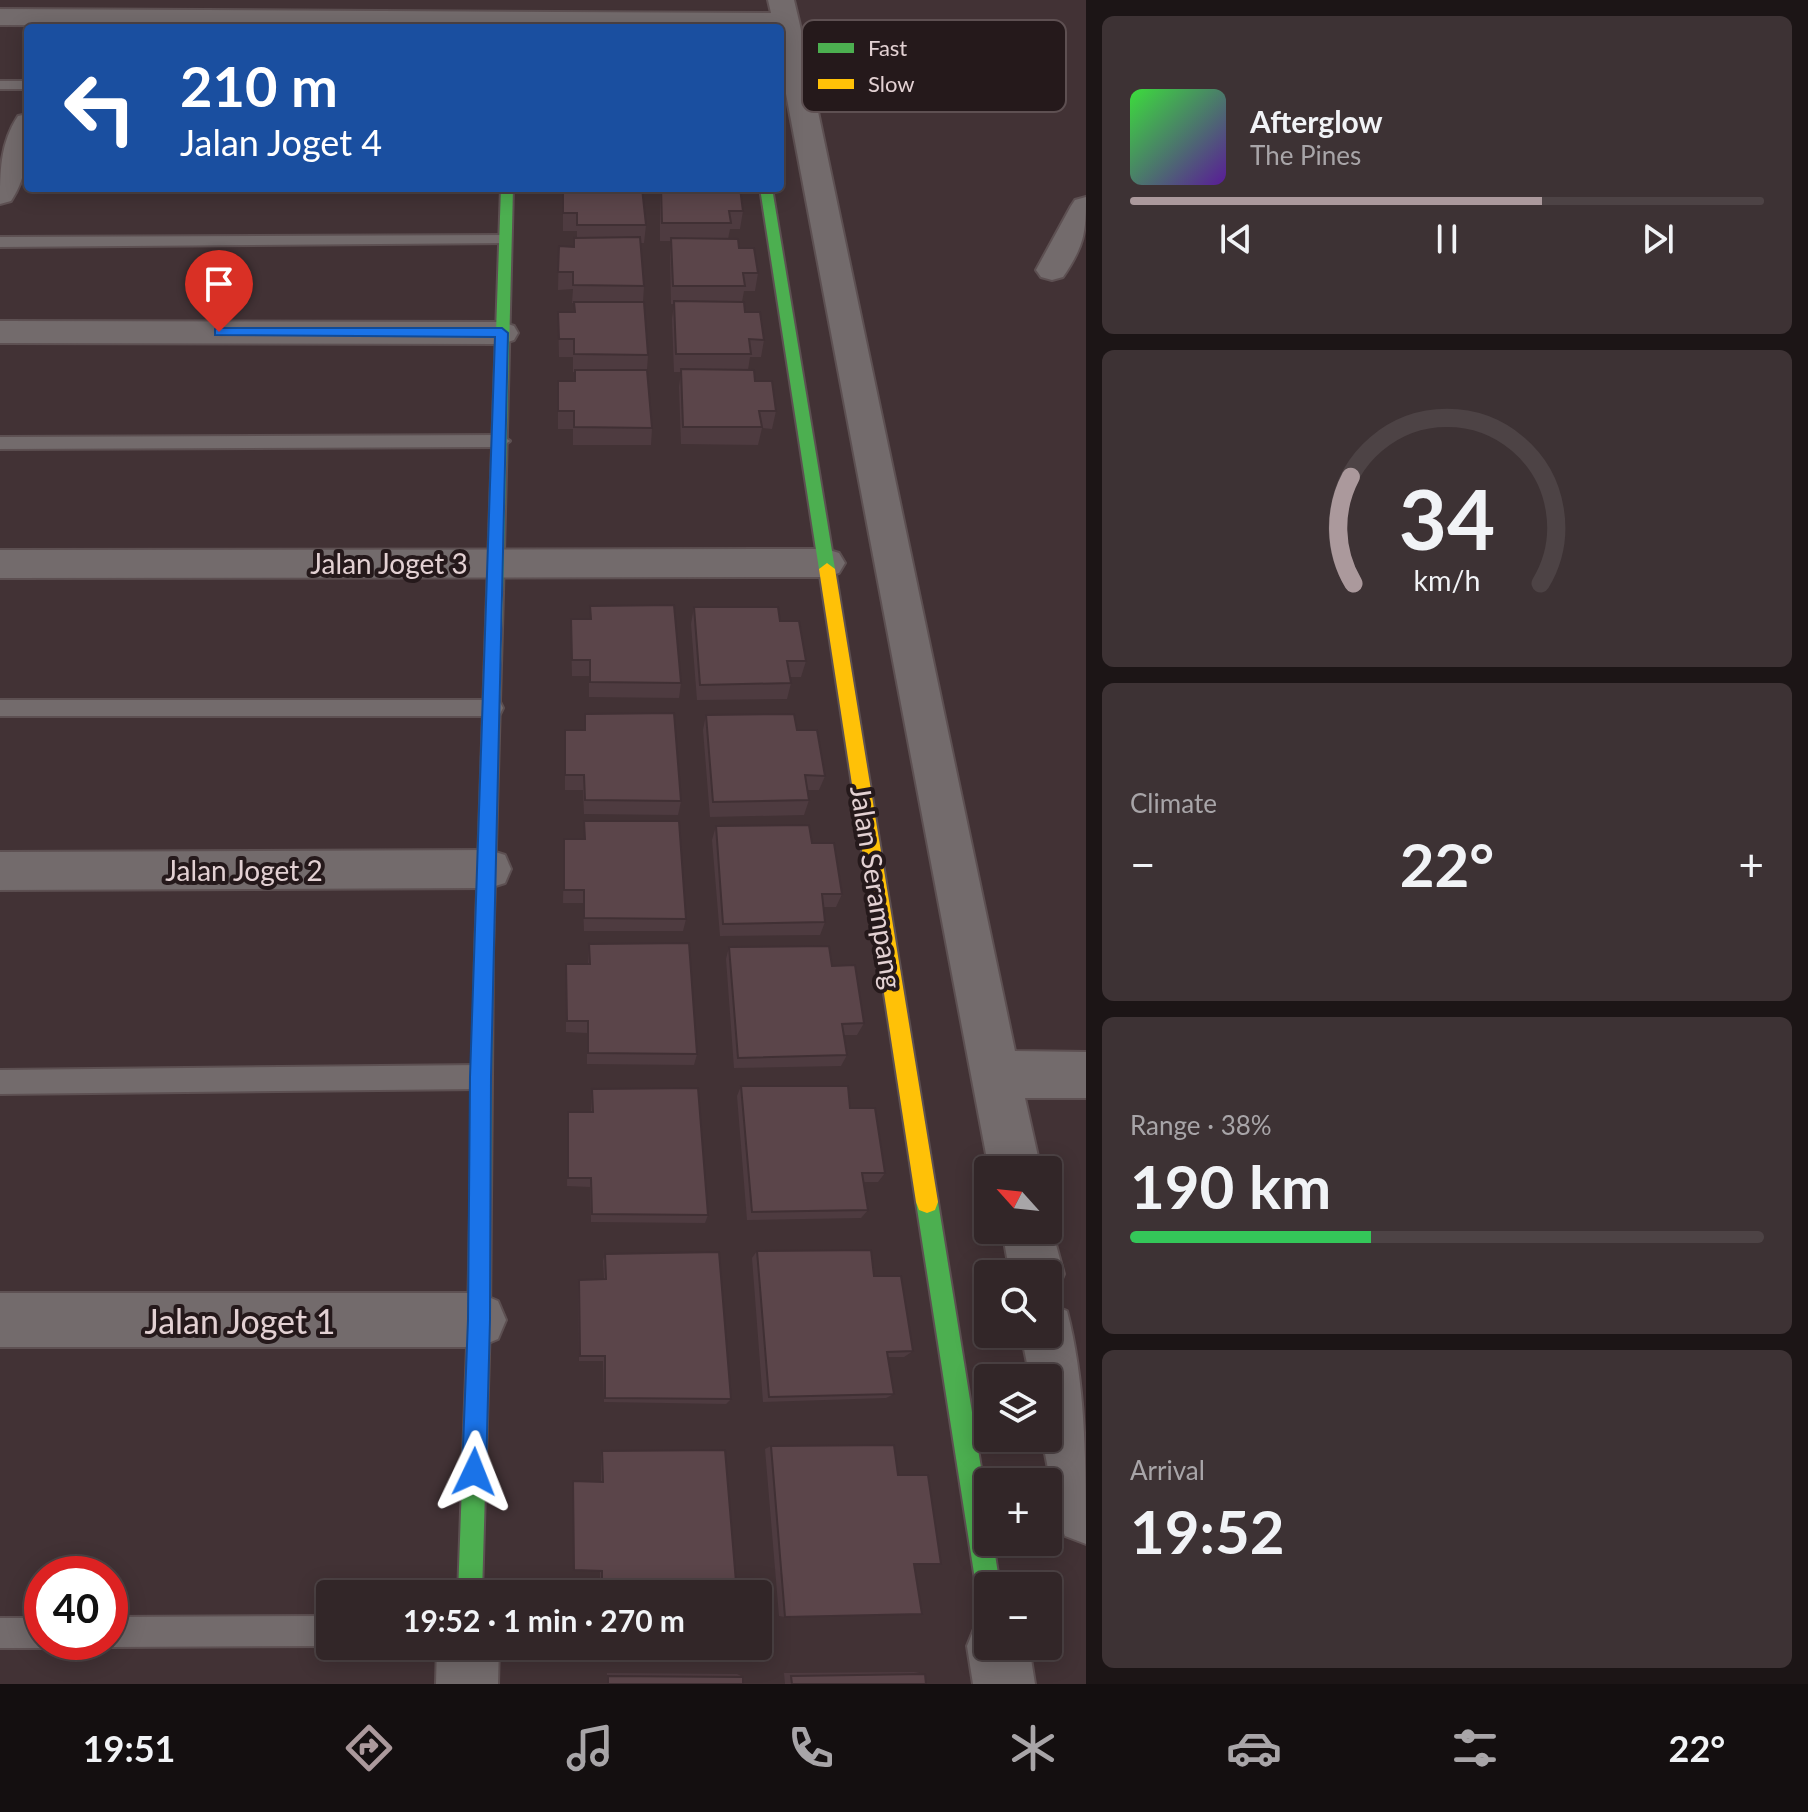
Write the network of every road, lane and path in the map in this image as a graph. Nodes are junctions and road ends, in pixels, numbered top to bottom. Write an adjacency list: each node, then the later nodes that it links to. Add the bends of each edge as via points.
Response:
1 (783, 10): 4 (street); 8 (street)
2 (69, 15): 3 (street); 5 (street)
3 (0, 17)
4 (731, 17): 5 (street)
5 (512, 24)
6 (0, 85): 7 (lane)
7 (24, 85)
8 (802, 105)
9 (803, 112): 30 (street)
10 (24, 132): 11 (street)
11 (14, 157): 14 (street)
12 (507, 192): 16 (street)
13 (767, 192): 24 (street, Jalan Serampang)
14 (0, 195)
15 (1086, 206): 18 (street)
16 (505, 240): 17 (lane); 20 (street)
17 (0, 242)
18 (1052, 270)
19 (0, 332): 20 (street)
20 (502, 333): 21 (street)
21 (501, 441): 22 (lane); 23 (street)
22 (0, 443)
23 (497, 563): 24 (street, Jalan Joget 3); 25 (street, Jalan Joget 3); 27 (street)
24 (826, 563): 39 (street, Jalan Serampang)
25 (0, 564)
26 (0, 708): 27 (lane)
27 (493, 708): 28 (street)
28 (489, 869): 29 (street, Jalan Joget 2); 32 (street)
29 (0, 871)
30 (996, 1074): 31 (street); 34 (street)
31 (1086, 1075)
32 (480, 1077): 33 (lane); 36 (street)
33 (0, 1082)
34 (1012, 1156)
35 (0, 1320): 36 (street, Jalan Joget 1)
36 (479, 1320): 40 (street)
37 (1052, 1348): 38 (street)
38 (1086, 1515)
39 (986, 1572)
40 (470, 1580)
41 (316, 1631): 42 (lane)
42 (128, 1632)
43 (0, 1633): 44 (lane)
44 (24, 1633)
45 (468, 1660): 47 (street)
46 (1000, 1660): 48 (street)
47 (467, 1684)
48 (1004, 1684)

